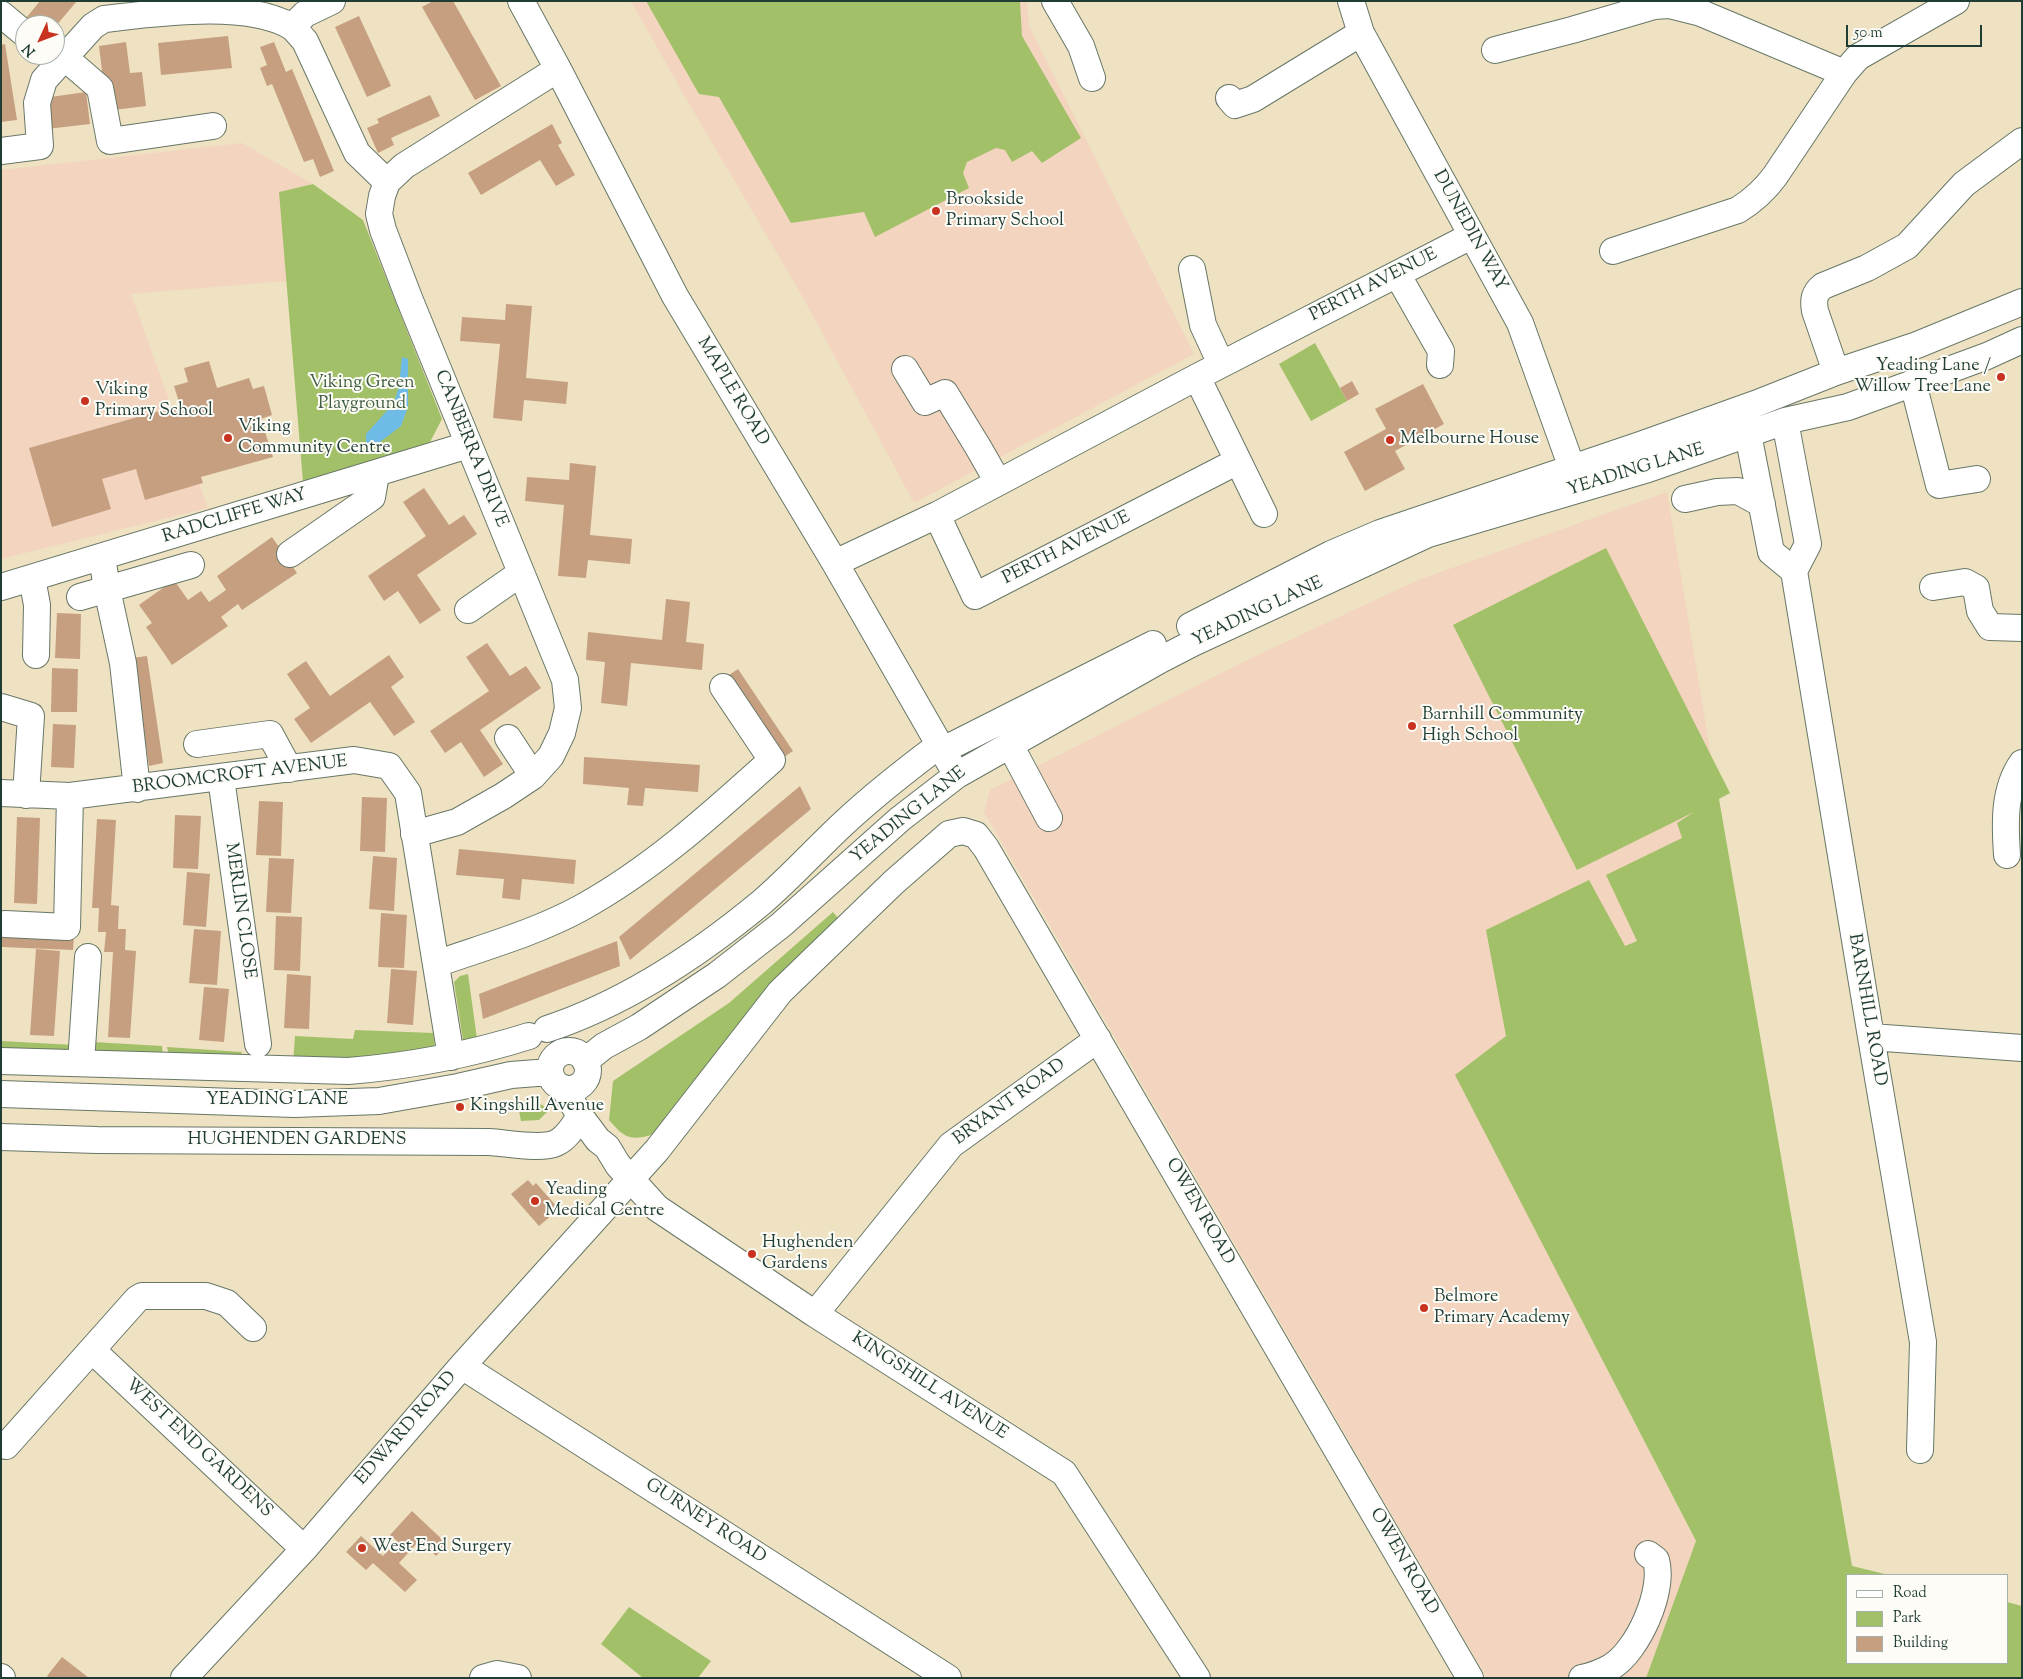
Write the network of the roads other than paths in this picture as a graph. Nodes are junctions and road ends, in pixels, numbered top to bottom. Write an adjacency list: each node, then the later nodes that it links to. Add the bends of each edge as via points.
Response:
1 (10, 1): 9 (street)
2 (332, 1): 11 (street, via 305,14)
3 (1055, 1): 19 (street, via 1080,46)
4 (1351, 1): 12 (street, DUNEDIN WAY)
5 (1956, 1): 18 (street, via 1858,58)
6 (218, 3): 8 (street); 11 (street, via 254,8 278,17)
7 (526, 3): 17 (street, MAPLE ROAD)
8 (120, 9): 14 (street, via 92,26)
9 (1, 13): 10 (street)
10 (15, 25)
11 (292, 27): 24 (street, via 305,41 357,153)
12 (1361, 33): 20 (street, via 1253,98 1236,105); 25 (street, DUNEDIN WAY)
13 (1495, 50): 18 (street, via 1654,6 1670,5 1701,13)
14 (65, 53)
15 (54, 65): 23 (street, via 37,103 40,146)
16 (56, 65): 21 (street, via 100,88 110,141)
17 (558, 69): 24 (street, via 404,166); 51 (street, MAPLE ROAD, via 675,296)
18 (1844, 73): 26 (street, via 1775,176 1751,202 1738,210)
19 (1092, 78)
20 (1229, 98)
21 (213, 126)
22 (2022, 142): 34 (street, via 1964,184 1907,246 1817,290 1814,303)
23 (1, 151)
24 (387, 182): 39 (street, CANBERRA DRIVE, via 379,214 383,230)
25 (1471, 236): 28 (street, PERTH AVENUE); 41 (street, DUNEDIN WAY, via 1520,323)
26 (1614, 251)
27 (1192, 269): 31 (street, via 1201,319)
28 (1397, 274): 31 (street, PERTH AVENUE); 32 (street, via 1441,351)
29 (2022, 302): 34 (street, via 1917,345)
30 (2022, 340): 36 (street, YEADING LANE)
31 (1221, 364): 35 (street, PERTH AVENUE)
32 (1440, 364)
33 (905, 369): 44 (street, via 925,402 945,393)
34 (1836, 372): 37 (street)
35 (1197, 377): 40 (street); 44 (street, PERTH AVENUE)
36 (1913, 383): 38 (street, YEADING LANE, via 1848,407); 43 (street, via 1939,485)
37 (1755, 404): 38 (street); 41 (street)
38 (1766, 428): 46 (street); 53 (street, via 1808,544); 67 (street, YEADING LANE, via 1648,469 1428,534 1160,660)
39 (468, 446): 42 (street, RADCLIFFE WAY); 54 (street, CANBERRA DRIVE)
40 (1238, 461): 47 (street); 48 (street, PERTH AVENUE, via 975,596)
41 (1572, 468): 68 (street, via 1380,533 1331,554)
42 (376, 474): 49 (street, via 372,497); 50 (street, RADCLIFFE WAY)
43 (1977, 479)
44 (998, 482): 48 (street, PERTH AVENUE)
45 (1685, 499): 46 (street, via 1738,491)
46 (1762, 504): 53 (street, via 1771,552)
47 (1264, 514)
48 (937, 515): 51 (street, PERTH AVENUE)
49 (290, 554)
50 (102, 557): 55 (street, RADCLIFFE WAY); 58 (street)
51 (835, 563): 68 (street, MAPLE ROAD)
52 (191, 565): 58 (street)
53 (1794, 571): 85 (street, BARNHILL ROAD)
54 (521, 573): 60 (street); 72 (street, CANBERRA DRIVE, via 565,680 568,708 552,756)
55 (32, 578): 56 (street, RADCLIFFE WAY); 62 (street, via 37,604)
56 (1, 586)
57 (1933, 587): 61 (street, via 1965,582 1976,588 1980,611 1990,628)
58 (107, 589): 59 (street); 74 (street, via 123,663)
59 (80, 597)
60 (468, 610)
61 (2022, 628)
62 (36, 655)
63 (724, 687): 82 (street, via 772,760 701,824 628,880 537,929)
64 (1, 707): 75 (street, via 31,716)
65 (508, 738): 72 (street)
66 (197, 744): 70 (street, via 270,734)
67 (1010, 745): 71 (street, YEADING LANE); 77 (street)
68 (940, 748): 71 (street, MAPLE ROAD); 83 (street, via 886,785 762,901 708,944)
69 (2022, 763): 79 (street, via 2007,801)
70 (289, 769): 73 (street, BROOMCROFT AVENUE); 78 (street, BROOMCROFT AVENUE, via 354,760 389,766 408,792)
71 (957, 774): 84 (street, YEADING LANE, via 900,819 781,925)
72 (533, 776): 78 (street, CANBERRA DRIVE, via 457,822)
73 (221, 778): 74 (street, BROOMCROFT AVENUE); 87 (street, MERLIN CLOSE)
74 (137, 789): 76 (street, BROOMCROFT AVENUE)
75 (14, 794): 76 (street, BROOMCROFT AVENUE)
76 (70, 796): 80 (street, via 67,927)
77 (1049, 818)
78 (414, 834): 82 (street, BROOMCROFT AVENUE)
79 (2007, 856)
80 (6, 924)
81 (88, 956): 91 (street)
82 (436, 964): 89 (street, BROOMCROFT AVENUE)
83 (654, 980): 84 (street); 89 (street, via 595,1010 538,1032)
84 (670, 1007): 92 (street, YEADING LANE, via 611,1042)
85 (1871, 1037): 88 (street); 103 (street, BARNHILL ROAD, via 1924,1342)
86 (1098, 1039): 97 (street, OWEN ROAD, via 986,848 976,835 964,831 949,834 780,992); 98 (street, BRYANT ROAD, via 952,1146); 111 (street, OWEN ROAD)
87 (258, 1044)
88 (2022, 1048)
89 (451, 1057): 91 (street, via 397,1067 348,1071)
90 (1, 1062): 91 (street)
91 (81, 1063)
92 (570, 1076): 93 (street, YEADING LANE, via 511,1075 379,1101 294,1104); 94 (street, KINGSHILL AVENUE); 96 (street, KINGSHILL AVENUE, via 607,1137)
93 (1, 1094)
94 (580, 1116): 95 (street, HUGHENDEN GARDENS, via 570,1132 558,1142 546,1146 489,1142); 96 (street, KINGSHILL AVENUE)
95 (1, 1137)
96 (607, 1147): 97 (street, KINGSHILL AVENUE)
97 (630, 1180): 98 (street, KINGSHILL AVENUE, via 668,1217); 101 (street, EDWARD ROAD)
98 (815, 1314): 110 (street, KINGSHILL AVENUE, via 1064,1473)
99 (253, 1328): 100 (street, via 228,1303 206,1296 142,1296)
100 (92, 1350): 102 (street); 104 (street, WEST END GARDENS)
101 (462, 1366): 104 (street, EDWARD ROAD); 109 (street, GURNEY ROAD)
102 (6, 1446)
103 (1920, 1450)
104 (304, 1549): 106 (street, EDWARD ROAD)
105 (1648, 1554): 112 (street, via 1656,1560 1658,1577 1644,1626 1628,1652 1611,1667)
106 (184, 1678)
107 (483, 1678): 108 (street, via 498,1674)
108 (518, 1678)
109 (948, 1678)
110 (1197, 1678)
111 (1470, 1678)
112 (1582, 1678)

